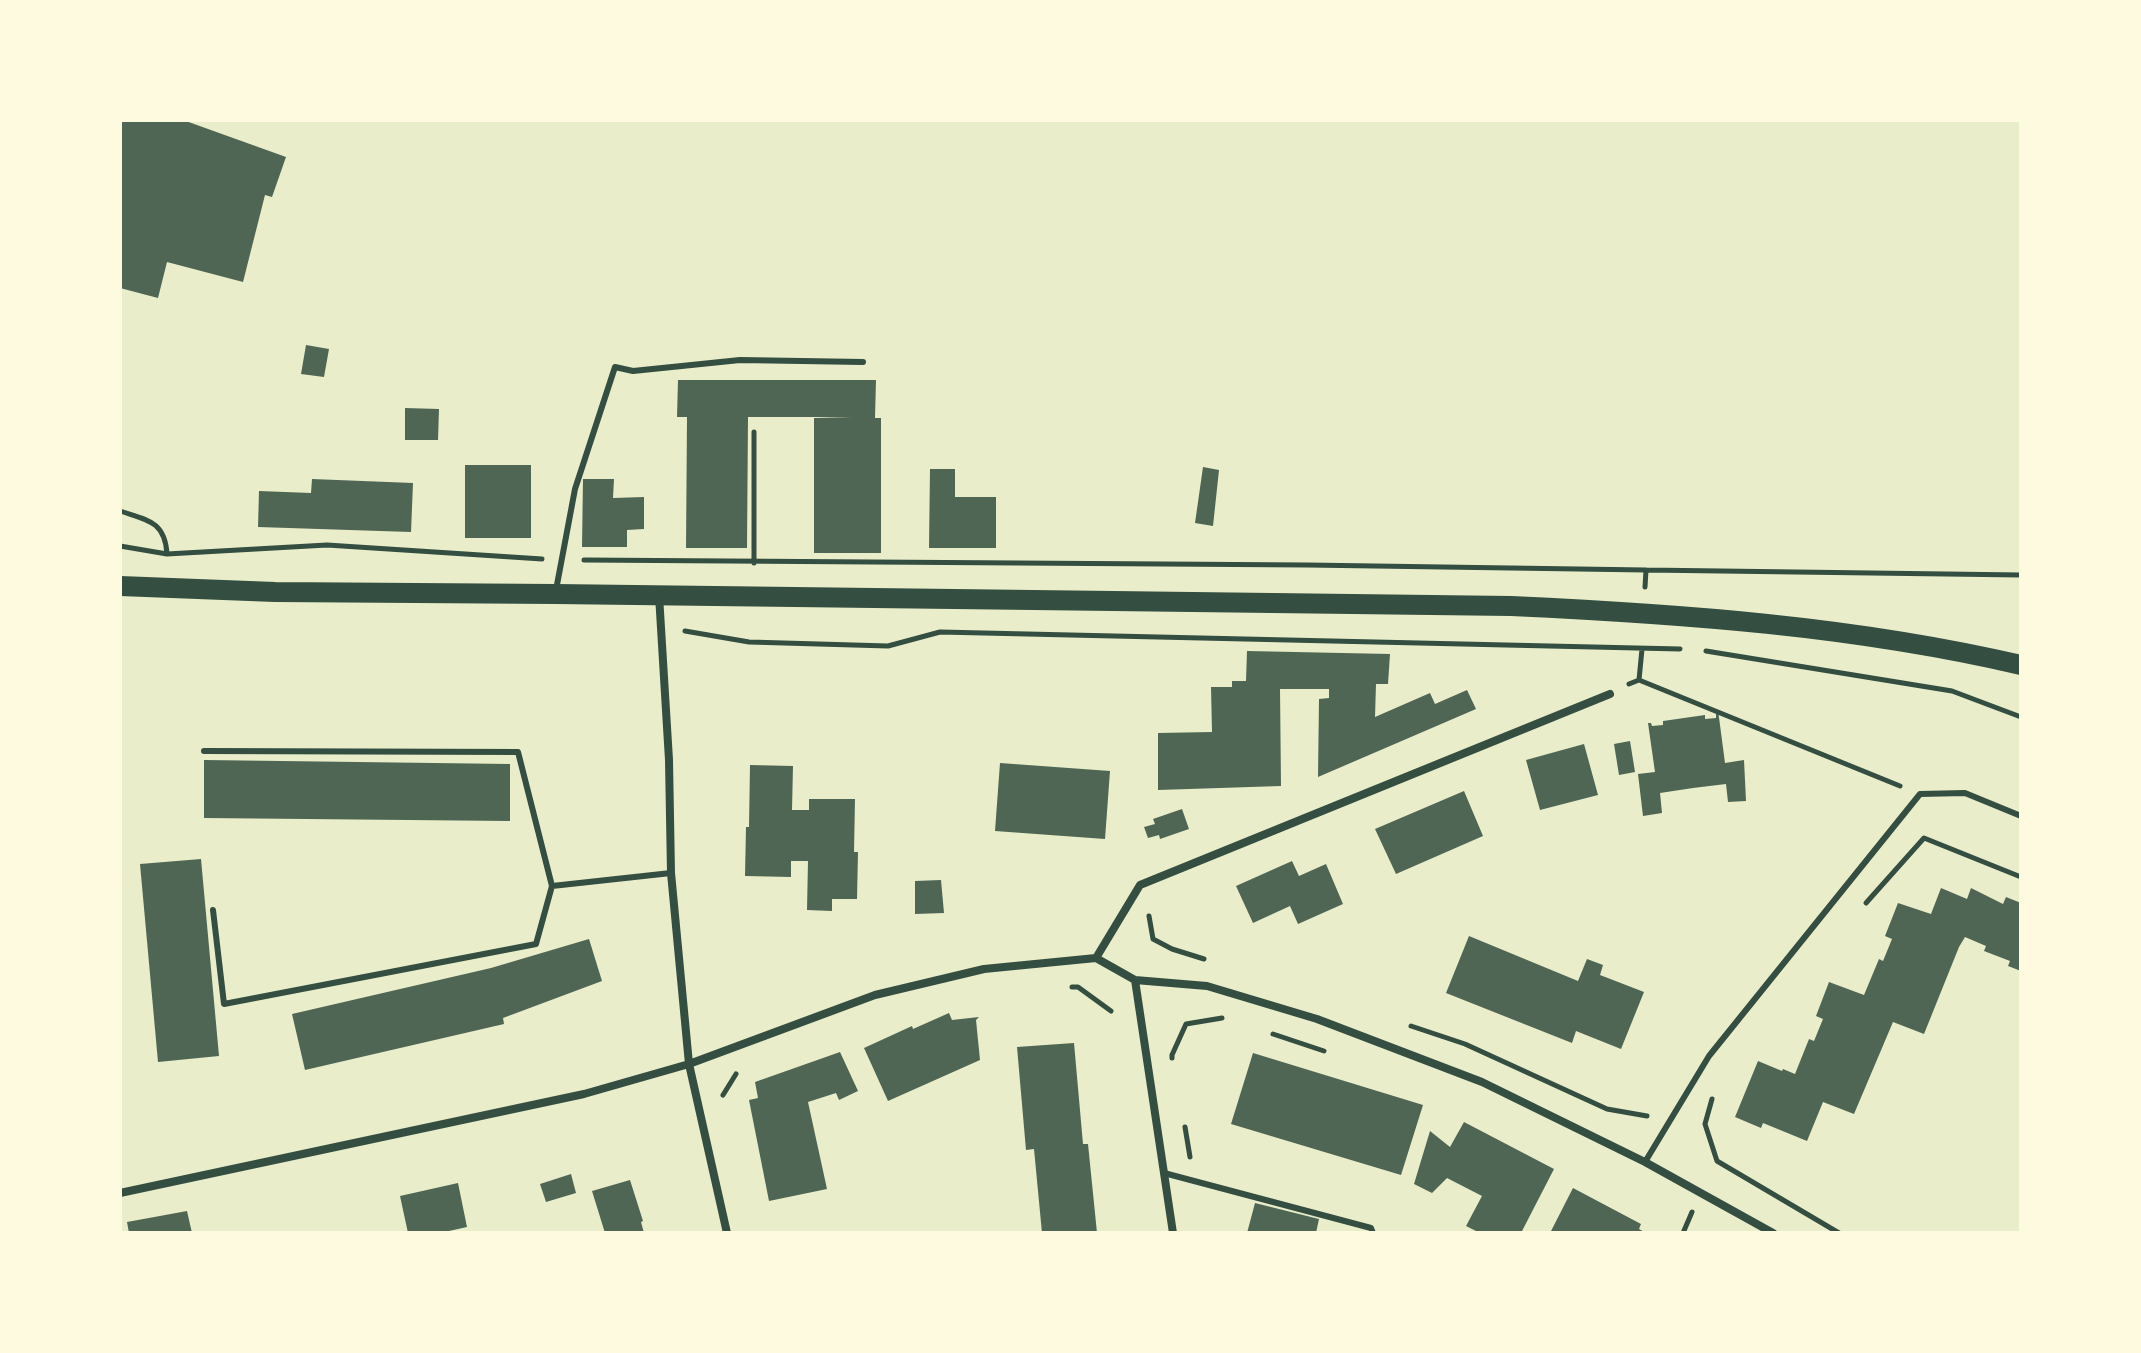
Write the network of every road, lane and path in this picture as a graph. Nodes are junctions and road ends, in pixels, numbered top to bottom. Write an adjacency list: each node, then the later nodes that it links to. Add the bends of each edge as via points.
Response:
1 (863, 362): 6 (lane, via 740,360 633,371 615,367 575,489)
2 (754, 432): 7 (path)
3 (120, 511): 5 (path, via 152,522 166,537)
4 (120, 546): 5 (path)
5 (167, 554): 6 (path, via 327,545); 11 (path)
6 (561, 560): 7 (path); 12 (lane)
7 (754, 562): 8 (path); 14 (path)
8 (1646, 570): 9 (path); 15 (path)
9 (2021, 575)
10 (120, 586): 11 (main road)
11 (170, 590): 12 (main road)
12 (555, 594): 13 (main road)
13 (659, 595): 14 (main road); 16 (street)
14 (754, 596): 15 (main road, via 1420,604)
15 (1645, 613): 17 (path); 20 (main road, via 1846,633)
16 (661, 627): 17 (path, via 749,642 888,646 940,632); 27 (street)
17 (1642, 648): 18 (path); 21 (path)
18 (1683, 650)
19 (1696, 650): 23 (path, via 1952,691)
20 (2021, 665)
21 (1639, 680): 22 (path); 25 (path)
22 (1610, 694): 32 (street, via 1140,885)
23 (2021, 717)
24 (204, 751): 29 (lane, via 518,752)
25 (1920, 794): 26 (lane, via 1965,793); 45 (lane, via 1709,1056)
26 (2021, 816)
27 (671, 873): 29 (lane); 39 (street)
28 (2021, 877): 30 (path, via 1924,838)
29 (552, 886): 31 (lane, via 536,944 224,1004)
30 (1861, 908)
31 (213, 910)
32 (1096, 958): 33 (street); 39 (street, via 984,969 875,995)
33 (1135, 980): 45 (street, via 1207,986 1317,1019 1482,1082); 46 (street)
34 (1064, 988): 35 (path, via 1078,987)
35 (1111, 1011)
36 (1235, 1022): 41 (path, via 1219,1017 1186,1024 1172,1055)
37 (1265, 1032): 38 (path)
38 (1325, 1051)
39 (689, 1064): 48 (street, via 584,1094); 51 (street)
40 (739, 1069): 43 (path, via 722,1093)
41 (1175, 1071)
42 (1716, 1088): 55 (path, via 1705,1124 1717,1161)
43 (725, 1109)
44 (1183, 1118): 47 (path)
45 (1645, 1162): 54 (street)
46 (1164, 1173): 47 (lane); 52 (street)
47 (1194, 1181): 53 (lane, via 1371,1228)
48 (120, 1193)
49 (1693, 1209): 50 (path)
50 (1704, 1215)
51 (727, 1233)
52 (1173, 1233)
53 (1373, 1233)
54 (1773, 1233)
55 (1839, 1233)

